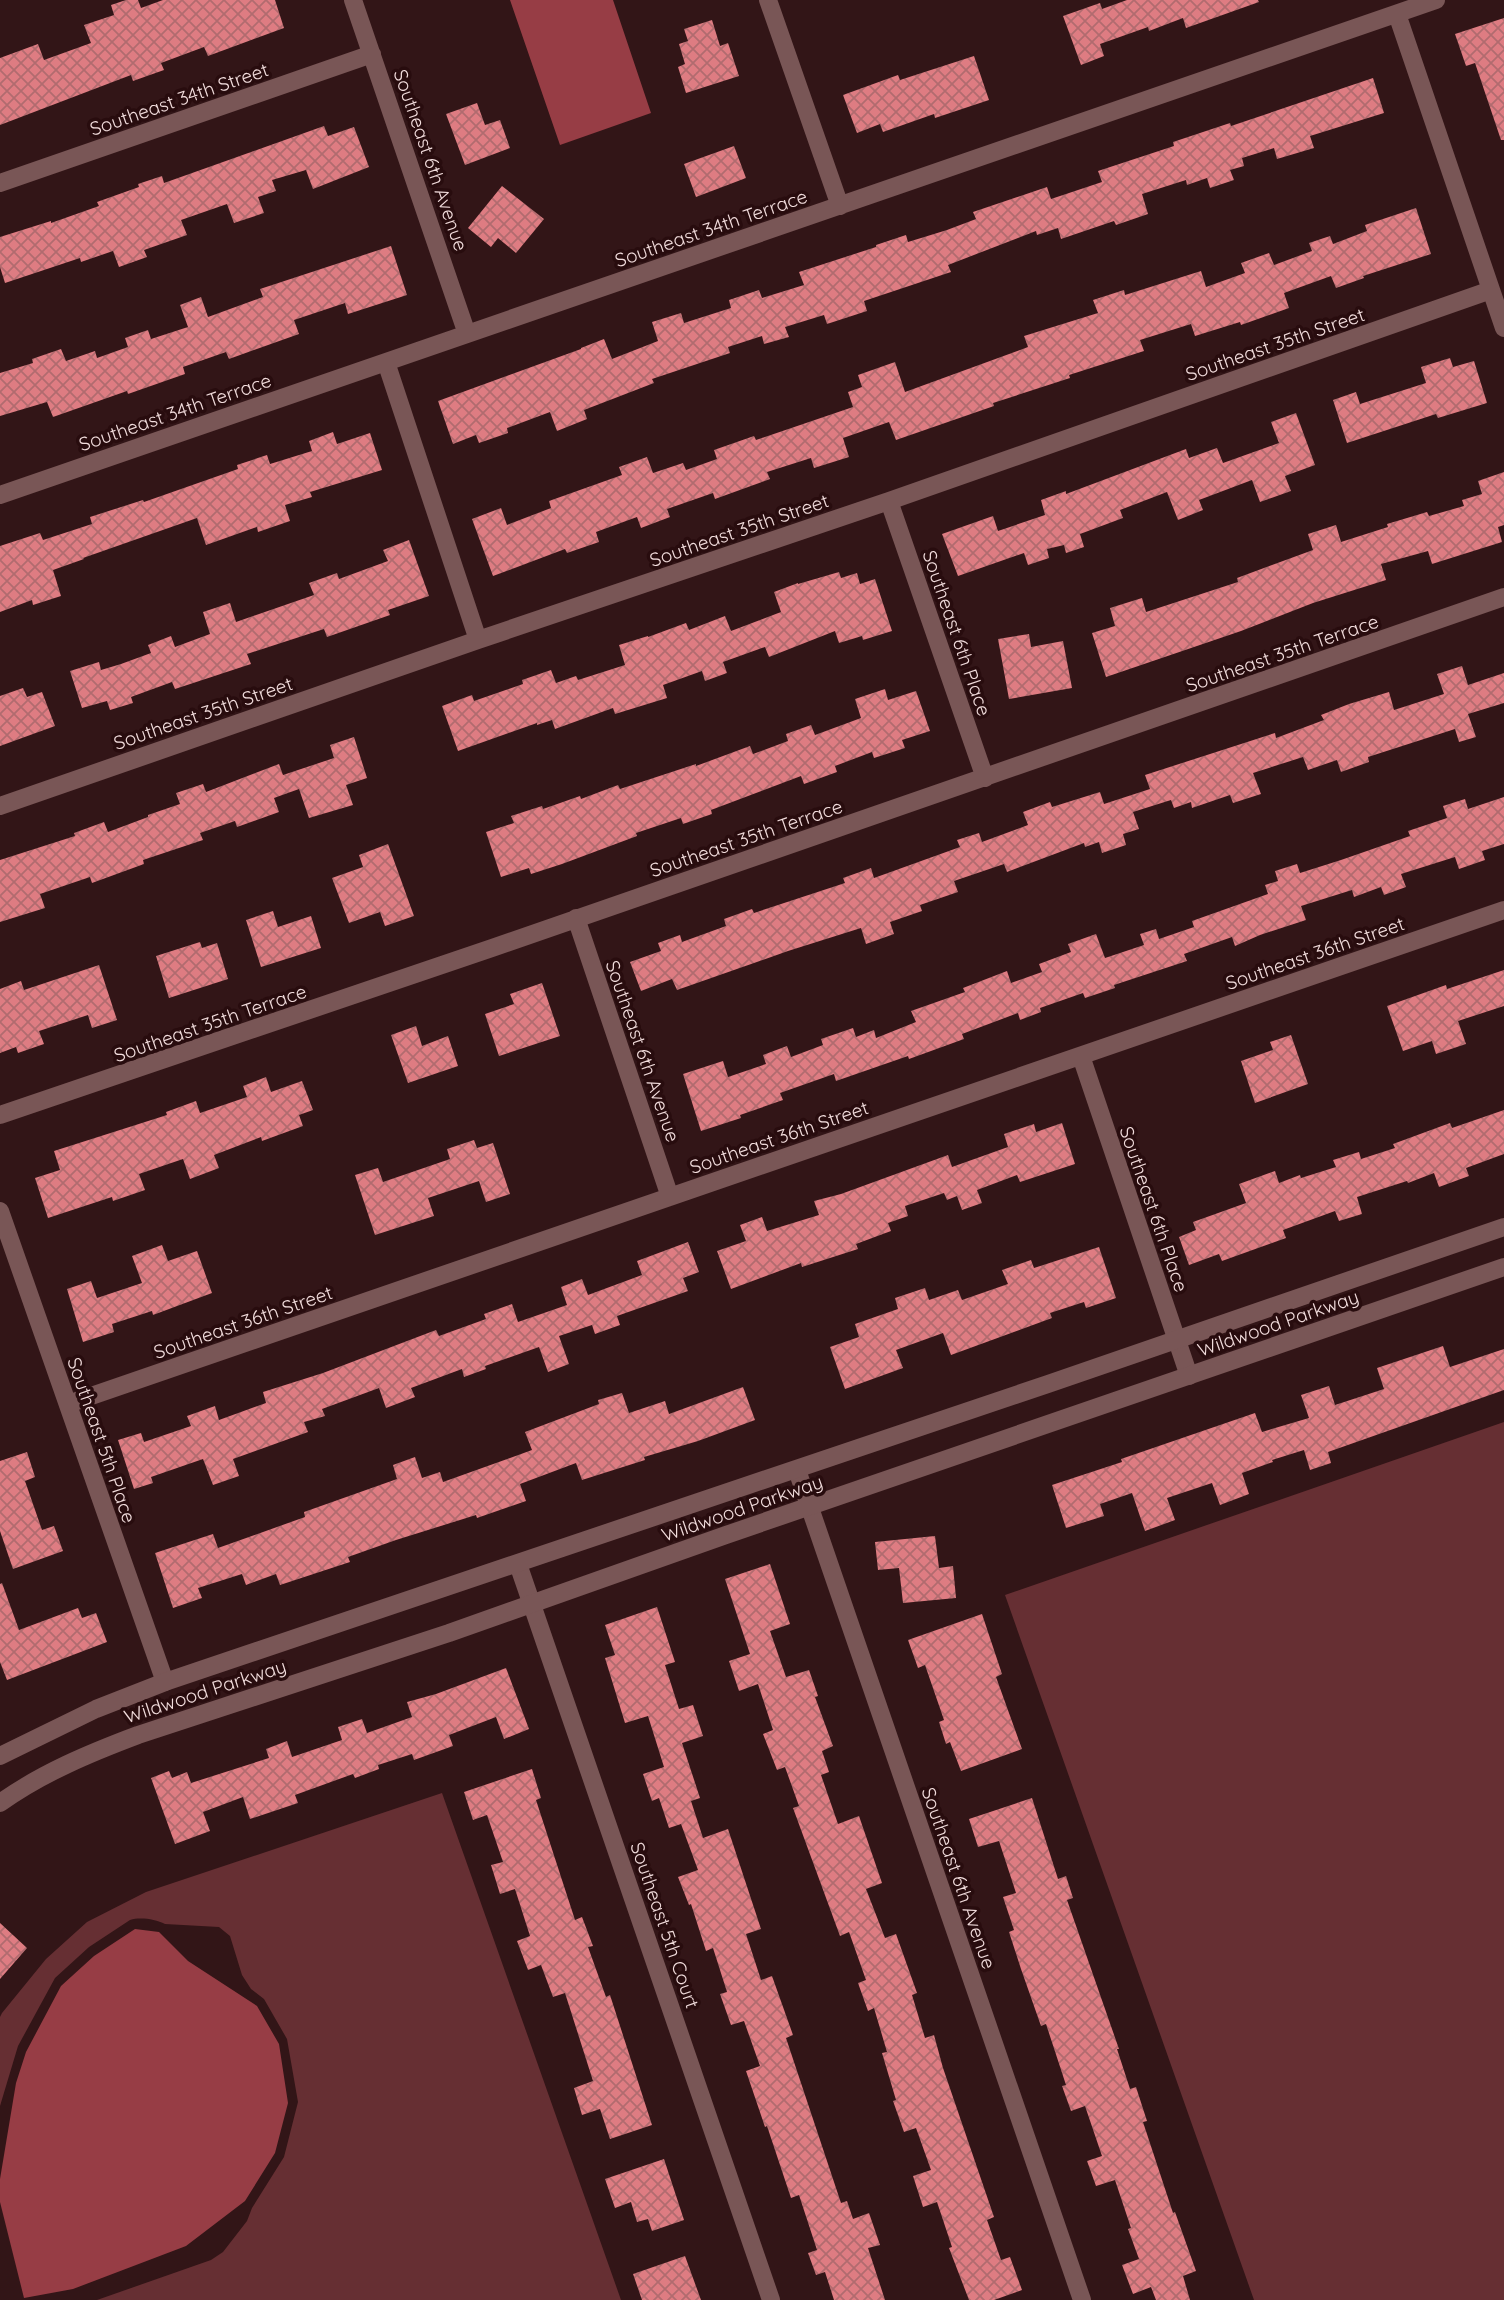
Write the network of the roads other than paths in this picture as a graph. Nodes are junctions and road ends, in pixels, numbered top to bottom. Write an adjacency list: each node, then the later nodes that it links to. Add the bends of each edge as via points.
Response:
1 (353, 0): 5 (street, Southeast 6th Avenue)
2 (768, 0): 7 (street)
3 (1436, 0): 4 (street, Southeast 34th Terrace)
4 (1397, 13): 7 (street, Southeast 34th Terrace); 8 (street)
5 (372, 54): 6 (street, Southeast 34th Street); 10 (street, Southeast 6th Avenue)
6 (0, 183)
7 (841, 206): 10 (street, Southeast 34th Terrace)
8 (1491, 290): 9 (street); 13 (street, Southeast 35th Street)
9 (1504, 328)
10 (467, 334): 11 (street, Southeast 34th Terrace)
11 (386, 362): 12 (street, Southeast 34th Terrace); 15 (street)
12 (0, 495)
13 (889, 501): 15 (street, Southeast 35th Street); 16 (street, Southeast 6th Place)
14 (1504, 597): 16 (street, Southeast 35th Terrace)
15 (478, 640): 17 (street, Southeast 35th Street)
16 (985, 778): 19 (street, Southeast 35th Terrace)
17 (0, 806)
18 (1504, 910): 20 (street, Southeast 36th Street)
19 (576, 918): 21 (street, Southeast 35th Terrace); 22 (street, Southeast 6th Avenue)
20 (1081, 1056): 22 (street, Southeast 36th Street); 26 (street, Southeast 6th Place)
21 (0, 1115)
22 (670, 1197): 28 (street, Southeast 36th Street)
23 (0, 1210): 28 (street, Southeast 5th Place)
24 (1504, 1227): 26 (street, Wildwood Parkway)
25 (1504, 1268): 27 (street, Wildwood Parkway)
26 (1176, 1340): 27 (street, Southeast 6th Place); 29 (street, Wildwood Parkway)
27 (1189, 1376): 30 (street, Wildwood Parkway)
28 (68, 1404): 33 (street, Southeast 5th Place)
29 (797, 1470): 30 (street, Southeast 6th Avenue); 31 (street, Wildwood Parkway)
30 (809, 1507): 32 (street, Wildwood Parkway); 37 (street, Southeast 6th Avenue)
31 (518, 1564): 32 (street, Southeast 5th Court); 33 (street, Wildwood Parkway)
32 (532, 1604): 35 (street, Wildwood Parkway, via 92,1752); 36 (street, Southeast 5th Court)
33 (165, 1682): 34 (street, Wildwood Parkway, via 96,1709)
34 (0, 1756)
35 (0, 1803)
36 (771, 2300)
37 (1082, 2300)

